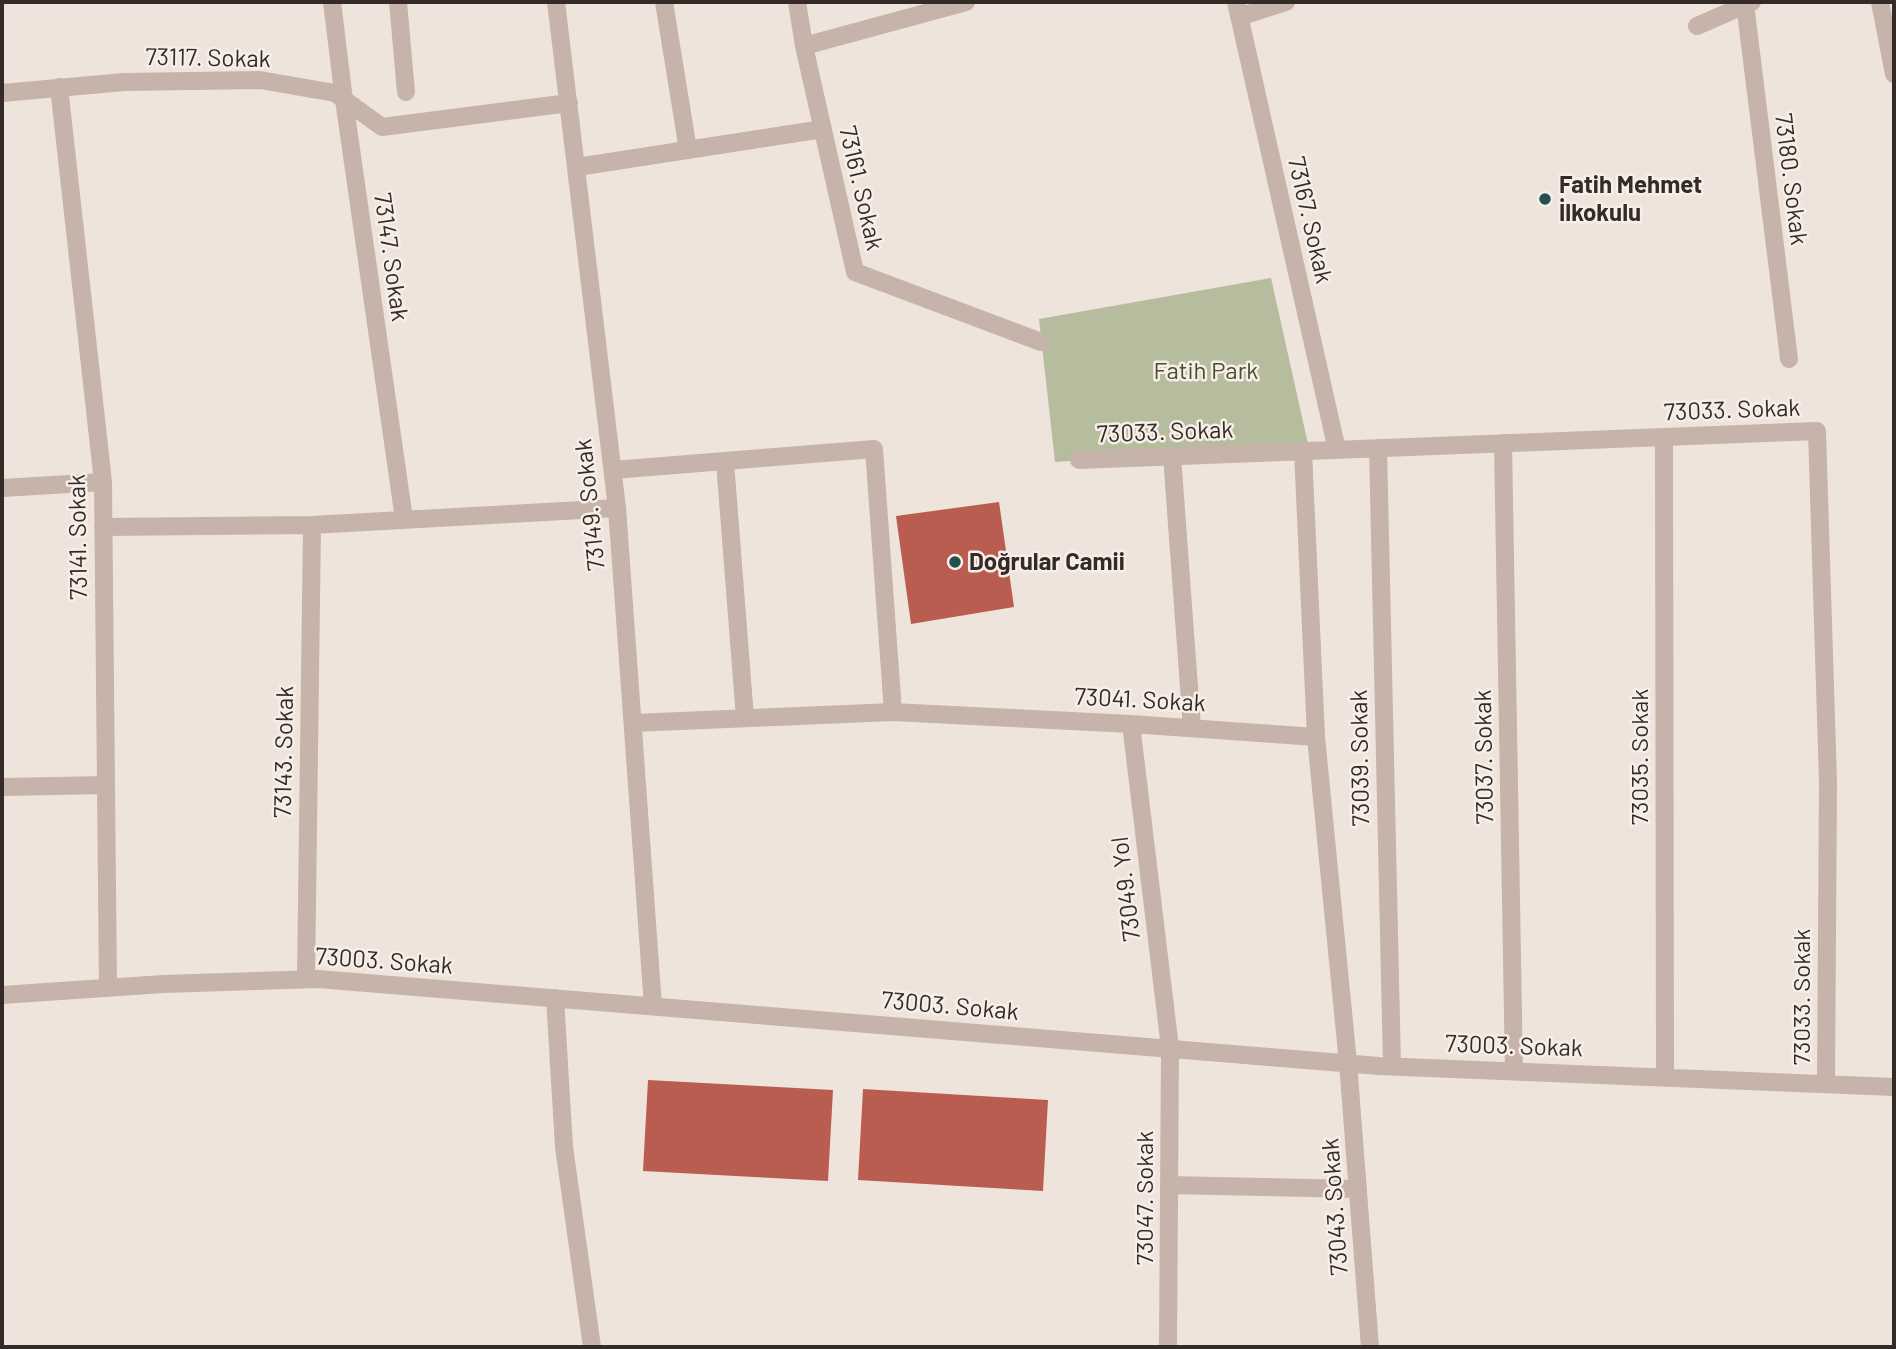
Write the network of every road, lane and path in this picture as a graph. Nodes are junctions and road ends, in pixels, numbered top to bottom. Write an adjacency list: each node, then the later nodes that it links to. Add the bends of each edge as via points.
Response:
1 (332, 2): 17 (street, 73147. Sokak)
2 (398, 2): 15 (street)
3 (556, 2): 18 (street, 73149. Sokak)
4 (664, 2): 20 (street)
5 (797, 2): 12 (street, 73161. Sokak)
6 (966, 2): 12 (street)
7 (1286, 2): 10 (street)
8 (1880, 2): 13 (street)
9 (1749, 3): 11 (street); 23 (street, 73180. Sokak)
10 (1237, 9): 27 (street, 73167. Sokak)
11 (1697, 26)
12 (804, 46): 19 (street, 73161. Sokak)
13 (1894, 75)
14 (59, 87): 16 (street, 73117. Sokak); 17 (street, 73117. Sokak, via 260,80 335,93); 33 (street, 73141. Sokak)
15 (406, 92)
16 (2, 93)
17 (344, 100): 18 (street, 73117. Sokak, via 382,127); 36 (street, 73147. Sokak)
18 (569, 103): 21 (street, 73149. Sokak)
19 (823, 129): 20 (street); 22 (street, 73161. Sokak, via 855,272)
20 (688, 149): 21 (street)
21 (577, 167): 32 (street, 73149. Sokak)
22 (1041, 342)
23 (1789, 359)
24 (1664, 437): 25 (street, 73033. Sokak); 56 (street, 73035. Sokak); 57 (street, 73033. Sokak, via 1817,431 1828,782)
25 (1503, 443): 26 (street, 73033. Sokak); 55 (street, 73037. Sokak)
26 (1378, 448): 27 (street, 73033. Sokak); 54 (street, 73039. Sokak)
27 (1337, 450): 28 (street, 73033. Sokak)
28 (1303, 451): 29 (street, 73033. Sokak); 44 (street)
29 (1171, 456): 30 (street, 73033. Sokak); 43 (street)
30 (1079, 460)
31 (725, 461): 32 (street); 39 (street, via 874,449); 40 (street)
32 (613, 470): 35 (street, 73149. Sokak)
33 (103, 482): 34 (street); 38 (street, 73141. Sokak)
34 (2, 488)
35 (617, 508): 36 (street); 41 (street, 73149. Sokak)
36 (404, 519): 37 (street)
37 (312, 525): 38 (street); 47 (street, 73143. Sokak)
38 (103, 527): 45 (street, 73141. Sokak)
39 (893, 712): 40 (street, 73041. Sokak); 42 (street, 73041. Sokak)
40 (745, 718): 41 (street, 73041. Sokak)
41 (633, 723): 51 (street, 73149. Sokak)
42 (1131, 723): 43 (street, 73041. Sokak); 52 (street, 73049. Yol)
43 (1192, 728): 44 (street, 73041. Sokak)
44 (1316, 737): 53 (street)
45 (106, 785): 46 (street); 48 (street, 73141. Sokak)
46 (2, 787)
47 (306, 979): 48 (street, 73003. Sokak); 50 (street, 73003. Sokak)
48 (108, 988): 49 (street, 73003. Sokak)
49 (2, 995)
50 (555, 998): 51 (street, 73003. Sokak); 61 (street, via 564,1147)
51 (653, 1006): 52 (street, 73003. Sokak)
52 (1170, 1048): 53 (street, 73003. Sokak); 59 (street, 73047. Sokak)
53 (1348, 1063): 54 (street, 73003. Sokak); 60 (street, 73043. Sokak)
54 (1392, 1066): 55 (street, 73003. Sokak)
55 (1514, 1071): 56 (street, 73003. Sokak)
56 (1665, 1077): 57 (street, 73003. Sokak)
57 (1826, 1084): 58 (street, 73003. Sokak)
58 (1894, 1087)
59 (1169, 1185): 60 (street); 62 (street, 73047. Sokak)
60 (1358, 1189): 63 (street, 73043. Sokak)
61 (592, 1347)
62 (1168, 1347)
63 (1370, 1347)

